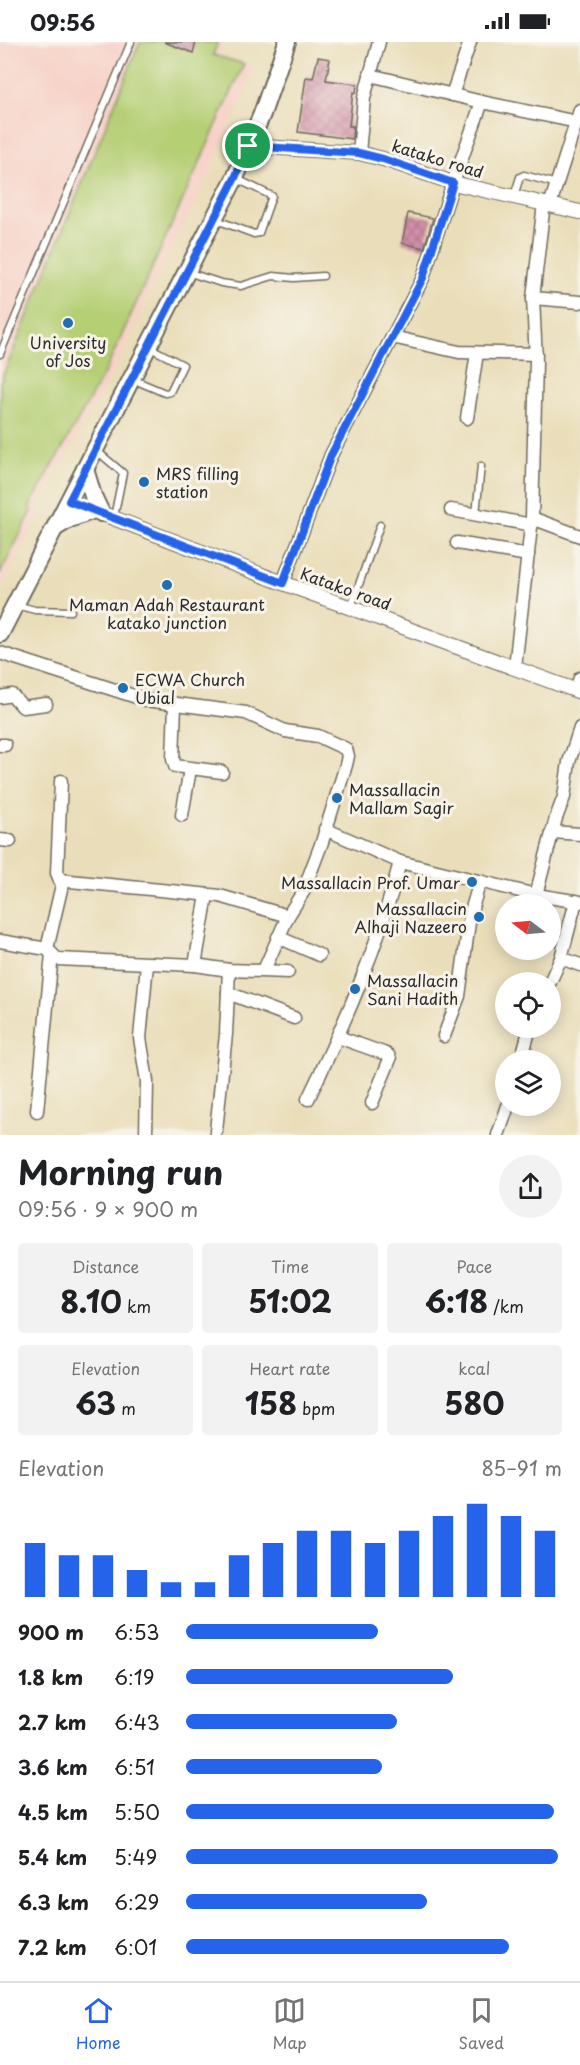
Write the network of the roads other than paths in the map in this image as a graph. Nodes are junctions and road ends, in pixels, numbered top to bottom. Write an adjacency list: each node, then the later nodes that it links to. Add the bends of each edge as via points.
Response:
1 (131, 42): 25 (lane)
2 (287, 42): 9 (main road)
3 (380, 42): 5 (street)
4 (470, 42): 6 (street)
5 (370, 75): 6 (street); 10 (street)
6 (452, 95): 7 (street)
7 (482, 102): 8 (street); 12 (street)
8 (578, 116): 13 (street)
9 (248, 146): 10 (street, katako road); 11 (main road)
10 (359, 153): 12 (street, katako road)
11 (235, 178): 17 (main road); 17 (lane, via 272,196 259,233)
12 (453, 183): 14 (street, katako road); 22 (street, via 423,278)
13 (557, 184): 14 (lane, via 524,175); 15 (street)
14 (514, 197): 15 (street, katako road)
15 (547, 204): 16 (street, katako road); 20 (street)
16 (580, 212)
17 (214, 219): 18 (main road)
18 (186, 272): 19 (lane, via 241,286 273,276); 23 (main road)
19 (323, 276)
20 (533, 298): 21 (street); 26 (street)
21 (580, 302)
22 (392, 337): 24 (street); 42 (street, via 331,455)
23 (148, 347): 27 (main road); 27 (lane, via 183,365 170,392)
24 (477, 353): 26 (street); 28 (street)
25 (0, 354)
26 (536, 354): 36 (street)
27 (132, 378): 29 (main road)
28 (467, 418)
29 (95, 450): 31 (main road); 34 (lane, via 123,472)
30 (481, 466): 35 (lane)
31 (85, 470): 32 (main road); 34 (main road)
32 (69, 501): 34 (street, Katako road); 38 (main road)
33 (451, 510): 35 (street)
34 (103, 514): 38 (main road, via 70,519); 42 (street, Katako road)
35 (476, 515): 36 (street)
36 (532, 522): 39 (street); 41 (street)
37 (380, 525): 44 (lane)
38 (55, 528): 43 (main road)
39 (580, 536)
40 (457, 543): 41 (street)
41 (528, 555): 48 (street)
42 (283, 583): 44 (street, Katako road)
43 (15, 604): 45 (lane, via 34,610); 46 (main road)
44 (351, 607): 48 (street, Katako road)
45 (70, 611)
46 (0, 634)
47 (0, 653): 52 (street, via 146,700)
48 (515, 667): 49 (street, Katako road)
49 (579, 687)
50 (0, 697): 51 (street, via 12,695 22,707)
51 (46, 704)
52 (175, 705): 54 (street, via 175,766); 58 (street, via 246,714 285,731 318,736 346,749 346,765)
53 (580, 728): 59 (street)
54 (190, 769): 55 (street); 57 (street)
55 (222, 772)
56 (61, 781): 62 (street, via 57,873)
57 (182, 815)
58 (325, 829): 61 (street); 69 (street, via 303,892)
59 (552, 832): 60 (street); 65 (street)
60 (580, 834)
61 (400, 862): 63 (street); 84 (street, via 390,903)
62 (60, 879): 66 (street); 72 (street)
63 (480, 881): 64 (street); 83 (street, via 470,915 459,996)
64 (532, 894)
65 (536, 894)
66 (207, 895): 69 (street); 76 (street)
67 (561, 899): 68 (street)
68 (578, 902): 74 (street)
69 (288, 916): 70 (street)
70 (278, 937): 73 (street); 79 (street)
71 (0, 941): 72 (street)
72 (49, 951): 75 (street, via 57,959); 87 (street)
73 (319, 955)
74 (561, 958): 77 (street)
75 (147, 964): 76 (street); 90 (street, via 140,1038 147,1081)
76 (195, 965): 78 (street)
77 (580, 965)
78 (229, 970): 79 (street); 81 (street)
79 (264, 970): 80 (street)
80 (288, 972)
81 (228, 993): 82 (street); 89 (street)
82 (294, 1018)
83 (444, 1036)
84 (338, 1037): 85 (street); 86 (street, via 390,1059)
85 (308, 1099)
86 (372, 1103)
87 (37, 1112)
88 (505, 1116): 91 (street)
89 (216, 1131)
90 (146, 1135)
91 (498, 1135)

